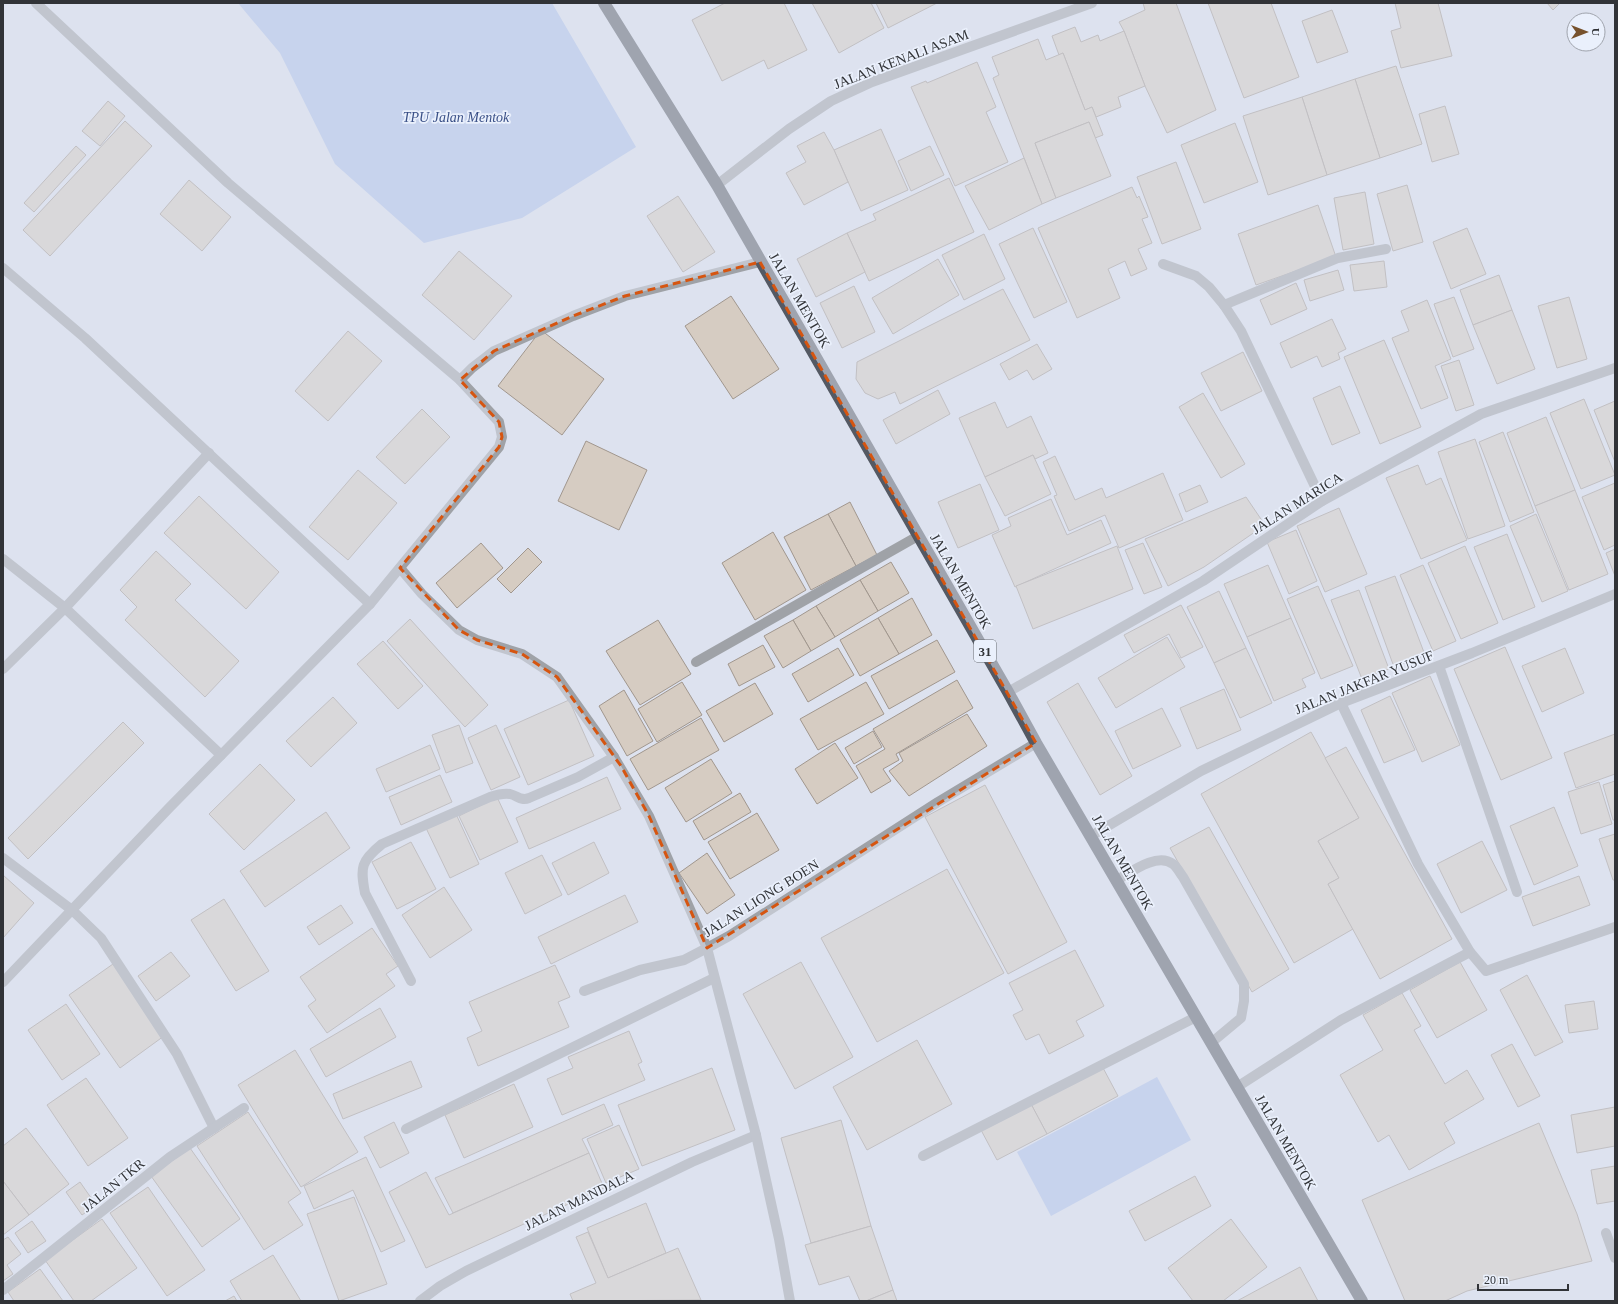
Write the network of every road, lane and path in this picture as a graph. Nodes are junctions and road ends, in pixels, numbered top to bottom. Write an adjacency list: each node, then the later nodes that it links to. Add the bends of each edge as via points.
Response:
1 (36, 3): 11 (street, via 228,183)
2 (604, 3): 4 (highway, JALAN MENTOK / 31)
3 (1092, 3): 4 (street, JALAN KENALI ASAM, via 872,82 831,101 789,129)
4 (717, 185): 6 (highway, JALAN MENTOK / 31)
5 (1386, 249): 9 (street, via 1338,258)
6 (760, 262): 11 (street, via 625,296 573,316 494,350); 14 (highway, JALAN MENTOK / 31)
7 (1163, 264): 9 (street, via 1196,276)
8 (3, 268): 12 (street, via 86,338)
9 (1224, 305): 13 (street, via 1241,331)
10 (1615, 368): 13 (street, JALAN MARICA, via 1481,414)
11 (460, 380): 16 (street, via 499,422 502,437 499,447)
12 (208, 453): 18 (street); 19 (street)
13 (1322, 501): 23 (street, JALAN MARICA, via 1203,581)
14 (918, 536): 20 (street); 23 (highway, JALAN MENTOK / 31)
15 (3, 559): 19 (street)
16 (400, 568): 18 (street); 27 (street, via 459,630 477,640 522,654 557,677)
17 (1615, 594): 21 (street, JALAN JAKFAR YUSUF)
18 (370, 604): 26 (street)
19 (65, 608): 22 (street); 26 (street)
20 (696, 662)
21 (1439, 666): 24 (street, JALAN JAKFAR YUSUF); 31 (street)
22 (3, 669)
23 (1008, 692): 25 (highway, JALAN MENTOK / 31)
24 (1341, 703): 28 (street, JALAN JAKFAR YUSUF, via 1201,771); 35 (street, via 1418,864)
25 (1036, 743): 28 (highway, JALAN MENTOK / 31); 34 (street, JALAN LIONG BOEN)
26 (221, 755): 32 (street)
27 (614, 757): 34 (street, via 649,816); 37 (street, via 578,777 524,800 511,794 490,797 382,844 369,854 363,863 365,893)
28 (1091, 836): 30 (highway, JALAN MENTOK / 31)
29 (3, 858): 32 (street)
30 (1116, 880): 40 (highway, JALAN MENTOK / 31); 41 (street, via 1155,860 1166,860 1174,864 1182,877 1244,984 1241,1018)
31 (1517, 892)
32 (72, 910): 38 (street); 44 (street, via 106,944 177,1054)
33 (1615, 927): 35 (street, via 1486,971)
34 (707, 948): 36 (street, JALAN LIONG BOEN); 39 (street, via 684,960 640,970)
35 (1470, 952): 42 (street, via 1341,1020)
36 (714, 978): 45 (street); 46 (street, JALAN LIONG BOEN)
37 (411, 981)
38 (3, 982)
39 (584, 992)
40 (1196, 1017): 41 (highway, JALAN MENTOK / 31); 47 (street)
41 (1211, 1043): 42 (highway, JALAN MENTOK / 31)
42 (1237, 1087): 53 (highway, JALAN MENTOK / 31)
43 (244, 1108): 44 (street, JALAN TKR)
44 (214, 1128): 50 (street, JALAN TKR, via 170,1157)
45 (406, 1129)
46 (756, 1135): 51 (street, JALAN MANDALA, via 692,1162 466,1271); 52 (street, JALAN LIONG BOEN)
47 (922, 1156)
48 (1606, 1233): 49 (street)
49 (1615, 1258)
50 (3, 1290)
51 (420, 1301)
52 (790, 1301)
53 (1362, 1301)

